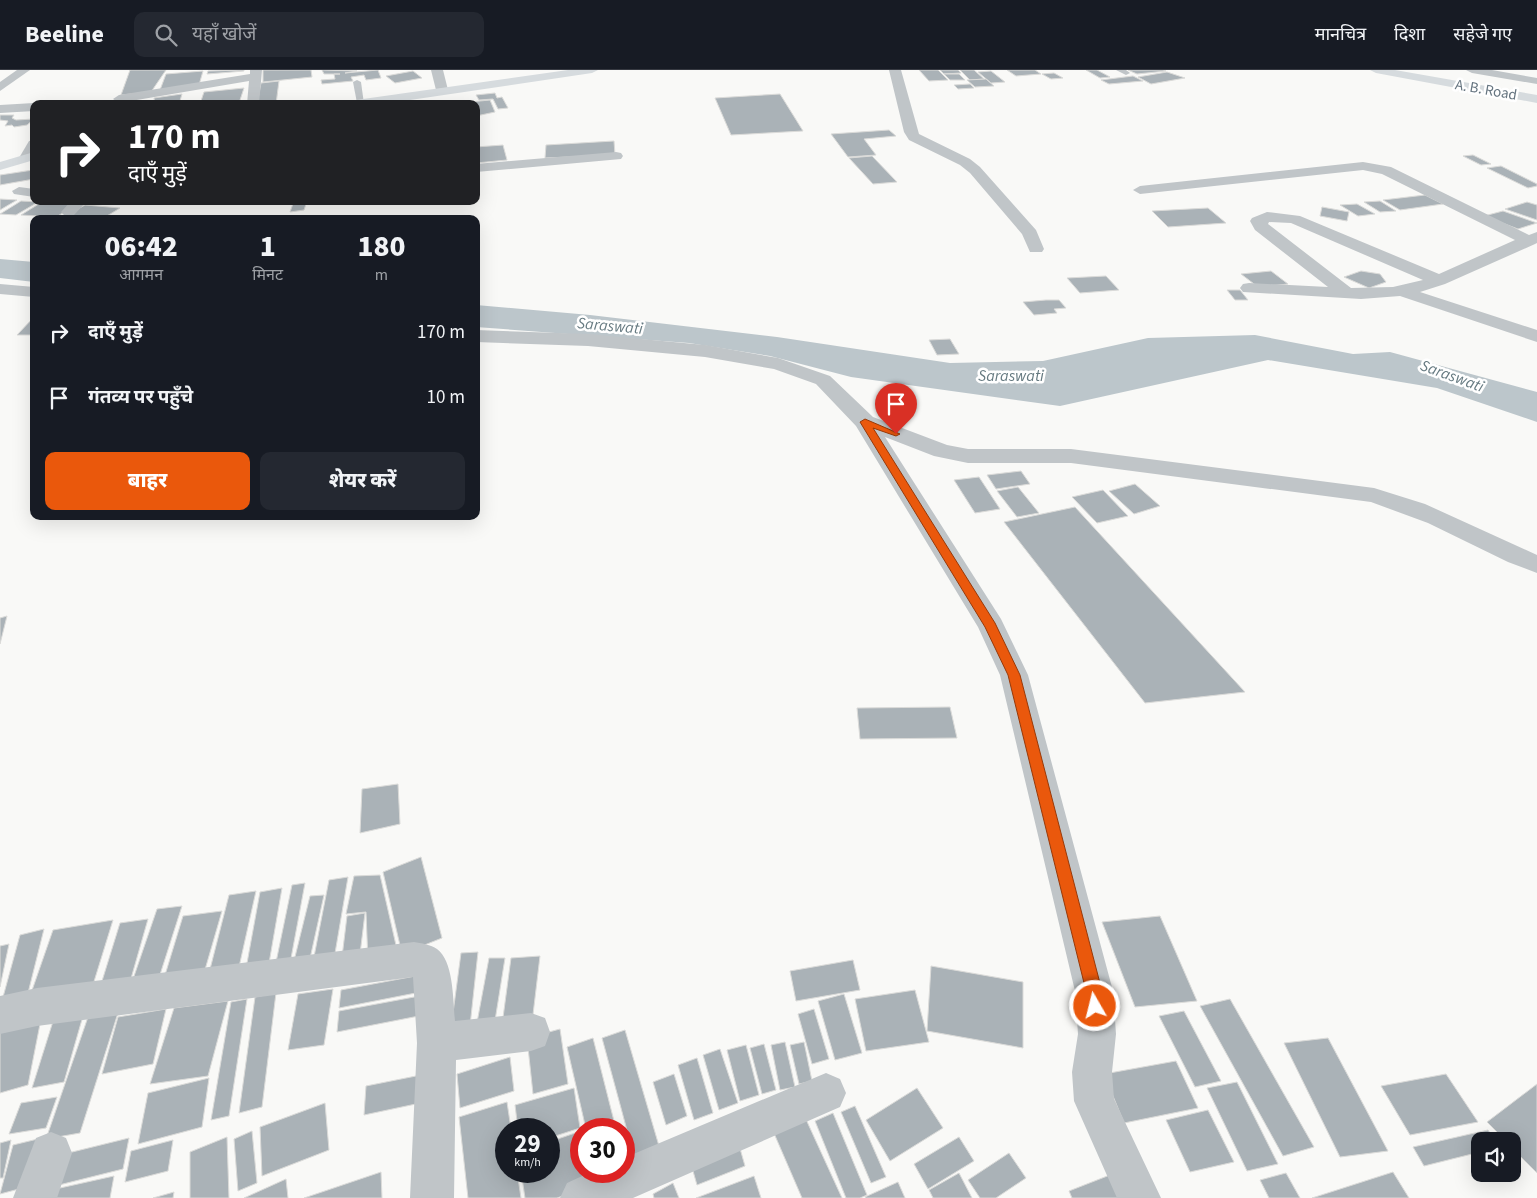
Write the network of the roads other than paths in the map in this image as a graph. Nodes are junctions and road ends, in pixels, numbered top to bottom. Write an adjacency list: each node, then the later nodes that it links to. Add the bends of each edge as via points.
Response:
1 (24, 70): 12 (street)
2 (437, 70): 14 (street)
3 (592, 70): 8 (main road)
4 (895, 70): 30 (street, via 910,132 975,170 1030,233)
5 (1376, 70): 17 (main road, A. B. Road)
6 (1406, 70): 15 (main road, A. B. Road)
7 (1472, 70): 10 (street)
8 (569, 71): 14 (main road)
9 (255, 74): 13 (street); 19 (street)
10 (1537, 81)
11 (357, 82): 20 (lane)
12 (0, 87)
13 (196, 87): 16 (street); 18 (street)
14 (442, 90): 21 (main road)
15 (1537, 93)
16 (119, 99)
17 (1537, 99)
18 (194, 100)
19 (252, 100)
20 (358, 100)
21 (377, 100)
22 (30, 107): 23 (street)
23 (0, 109)
24 (616, 156): 27 (street)
25 (30, 157): 26 (main road)
26 (0, 166)
27 (480, 168)
28 (1140, 190): 29 (street, via 1376,167)
29 (1533, 239): 31 (street)
30 (1036, 249)
31 (1439, 280): 35 (street); 36 (street, via 1294,219 1267,217 1258,221 1261,227)
32 (0, 288): 34 (street)
33 (1249, 288): 36 (street)
34 (30, 292)
35 (1404, 292): 36 (street, via 1383,295); 38 (street)
36 (1347, 293)
37 (480, 336): 39 (street, via 598,340 705,351 778,364 823,380)
38 (1537, 336)
39 (865, 422): 40 (street, via 942,451 968,456 1071,456 1374,495 1405,503); 49 (street, via 991,626 1014,675 1094,991 1097,1034 1092,1072 1094,1101)
40 (1537, 565)
41 (0, 1016): 43 (street, via 37,1007 414,959 425,962 432,973)
42 (531, 1032): 43 (street)
43 (437, 1042): 47 (street)
44 (826, 1093): 48 (street)
45 (51, 1153): 46 (street)
46 (35, 1198)
47 (432, 1198)
48 (582, 1198)
49 (1139, 1198)

